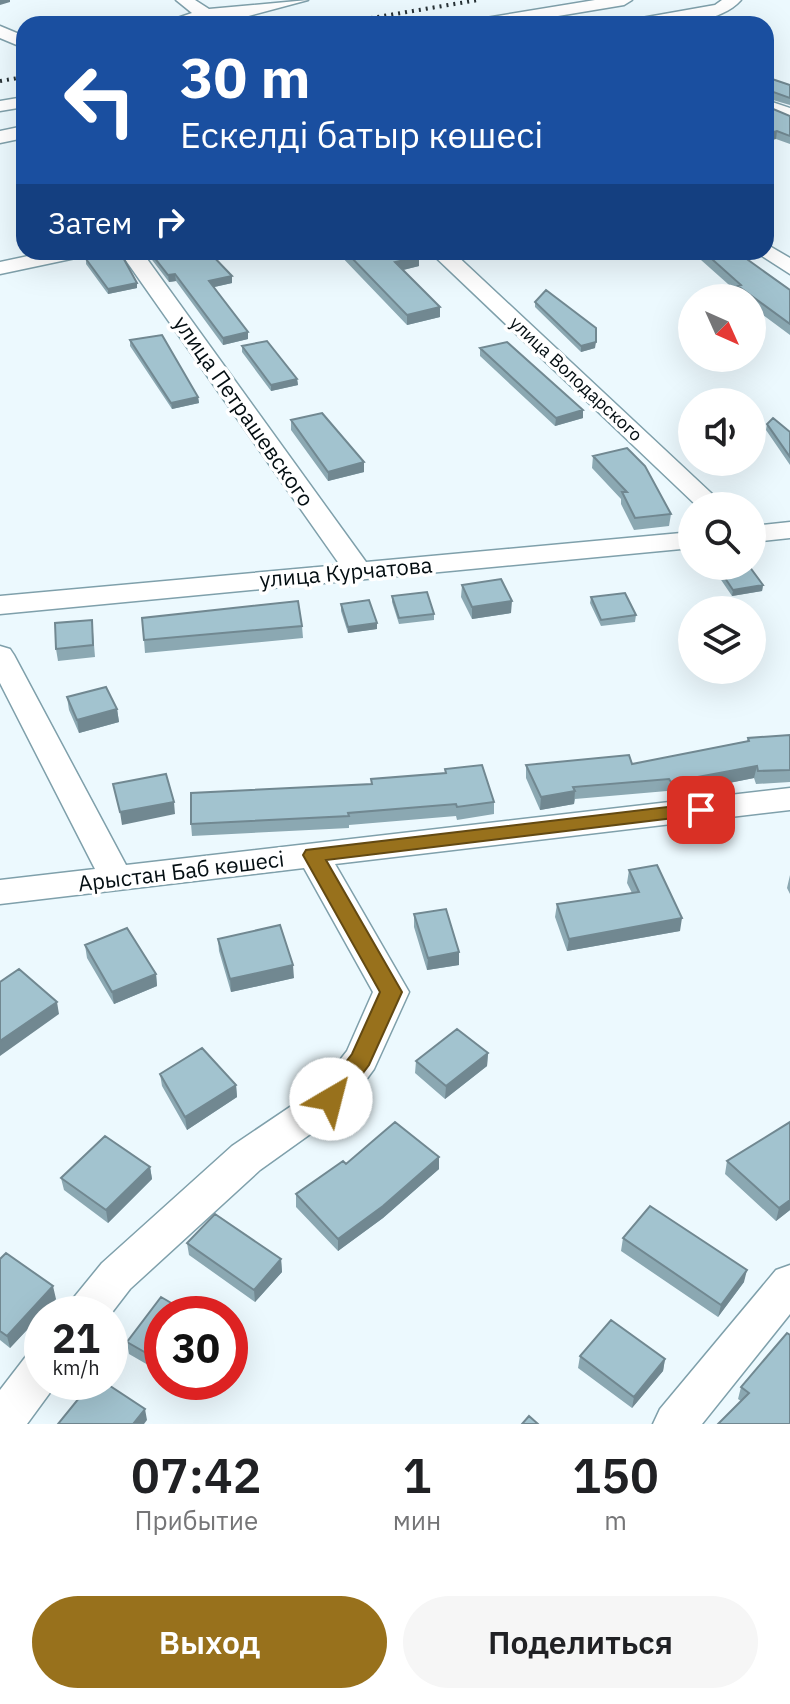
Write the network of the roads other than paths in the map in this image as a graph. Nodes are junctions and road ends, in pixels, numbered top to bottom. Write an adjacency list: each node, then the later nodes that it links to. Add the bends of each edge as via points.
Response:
1 (184, 0): 5 (street)
2 (300, 0): 5 (street, via 241,13)
3 (624, 0): 7 (street)
4 (733, 0): 8 (street, via 720,9)
5 (206, 12): 6 (street)
6 (193, 16)
7 (527, 16)
8 (681, 16)
9 (39, 260): 12 (street)
10 (137, 260): 17 (street, улица Петрашевского)
11 (450, 260): 13 (street, улица Володарского)
12 (0, 268)
13 (697, 492)
14 (790, 530): 15 (street)
15 (766, 533)
16 (678, 541): 17 (street, улица Курчатова)
17 (358, 571): 18 (street, улица Курчатова)
18 (0, 605)
19 (0, 655): 22 (street)
20 (790, 799): 21 (street, Арыстан Баб көшесі)
21 (313, 855): 22 (street, Арыстан Баб көшесі); 25 (street, via 391,992 361,1059 331,1099 246,1158)
22 (117, 880): 23 (street, Арыстан Баб көшесі)
23 (0, 892)
24 (790, 1283): 28 (street)
25 (100, 1296)
26 (24, 1393): 27 (street)
27 (1, 1424)
28 (675, 1424)

